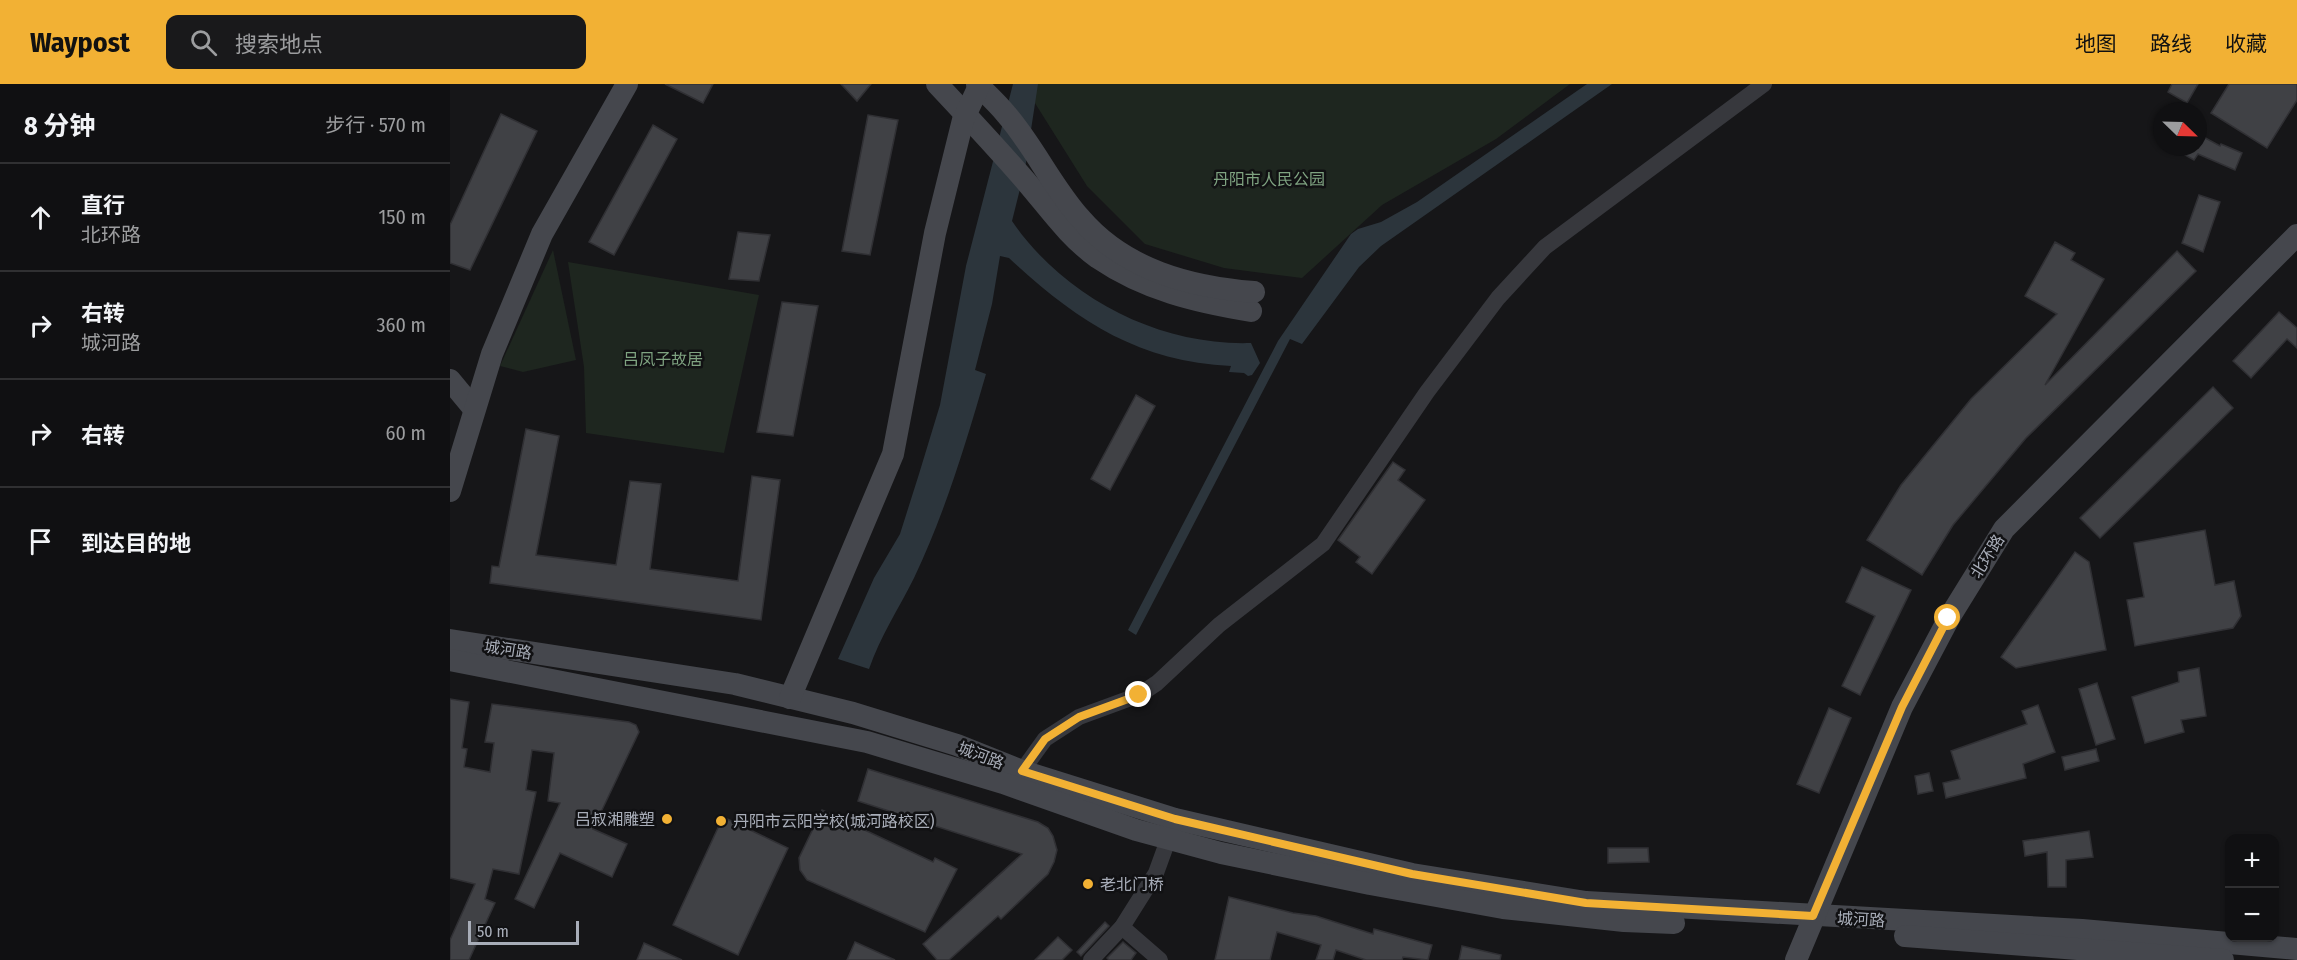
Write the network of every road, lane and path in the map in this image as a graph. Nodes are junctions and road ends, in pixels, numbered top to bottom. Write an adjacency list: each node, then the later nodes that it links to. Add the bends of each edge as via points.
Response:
1 (627, 84): 8 (main road, via 542,234 492,354)
2 (937, 84): 5 (main road)
3 (1764, 84): 13 (street, via 1545,247 1498,298 1427,392 1323,544 1219,625 1157,683 1139,695 1079,717 1045,739)
4 (979, 85): 5 (main road); 5 (main road, via 1003,111 1081,220 1116,249 1141,265 1179,280 1253,302 1191,301 1129,276 1097,257 1059,223)
5 (965, 115): 12 (main road, via 935,233 893,454)
6 (2297, 235): 15 (main road, 北环路, via 2004,529 1948,618 1902,707)
7 (450, 380): 8 (main road)
8 (474, 409): 9 (main road)
9 (450, 491)
10 (450, 640): 12 (main road, 城河路, via 735,684)
11 (450, 660): 14 (main road, 城河路, via 867,742)
12 (790, 698): 13 (main road, 城河路, via 957,745)
13 (1022, 771): 14 (main road, 城河路)
14 (1172, 829): 15 (main road, 城河路, via 1586,903); 16 (street, via 1156,873)
15 (1811, 923): 17 (main road, 城河路); 21 (main road, 北环路)
16 (1122, 927): 19 (street); 20 (street)
17 (2084, 947): 18 (main road, 城河路); 22 (main road, 城河路)
18 (2297, 949)
19 (1091, 960)
20 (1160, 960)
21 (1796, 960)
22 (2223, 960)

